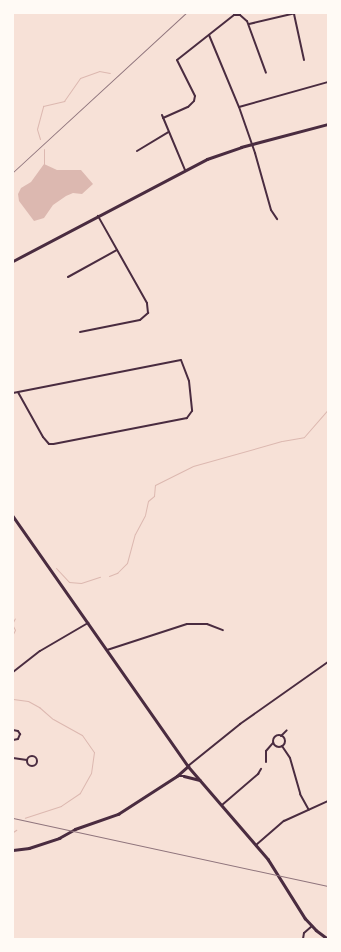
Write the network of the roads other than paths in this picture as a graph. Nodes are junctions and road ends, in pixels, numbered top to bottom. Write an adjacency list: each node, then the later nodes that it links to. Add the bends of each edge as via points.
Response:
1 (295, 13): 3 (street); 5 (street)
2 (238, 14): 3 (street, via 244,17); 4 (street)
3 (248, 24): 6 (street)
4 (209, 35): 8 (street); 10 (street, via 177,60 195,96 194,101 188,107)
5 (304, 60)
6 (266, 73)
7 (328, 82): 8 (street)
8 (239, 107): 13 (street)
9 (162, 115): 10 (street)
10 (163, 118): 12 (street)
11 (328, 124): 13 (main road)
12 (169, 132): 14 (street); 15 (street)
13 (252, 144): 15 (main road); 17 (street, via 271,210)
14 (137, 151)
15 (185, 170): 16 (main road)
16 (98, 216): 18 (street); 19 (main road)
17 (277, 218)
18 (118, 250): 20 (street); 21 (street, via 147,303 147,315 140,320)
19 (13, 261)
20 (68, 277)
21 (80, 332)
22 (18, 392): 22 (street, via 181,360 189,381 192,411 187,418 49,444); 23 (street)
23 (13, 393)
24 (13, 516): 25 (main road)
25 (88, 623): 27 (main road); 29 (street, via 40,651)
26 (223, 630): 27 (street, via 207,624 187,624)
27 (107, 650): 39 (main road)
28 (328, 662): 39 (street, via 240,724)
29 (13, 672)
30 (13, 730): 33 (street, via 20,734 18,739)
31 (287, 730): 32 (street)
32 (281, 736): 34 (street, via 274,738); 35 (street, via 284,741)
33 (13, 740)
34 (273, 743): 35 (street, via 277,747); 38 (street, via 266,751)
35 (282, 746): 45 (street, via 293,766 300,794)
36 (13, 758): 37 (street)
37 (27, 760): 37 (street, via 32,766 37,762 33,756)
38 (266, 762)
39 (188, 766): 41 (main road); 42 (main road)
40 (261, 769): 44 (street)
41 (177, 776): 42 (main road); 47 (main road, via 118,814 75,829 59,838 29,848)
42 (200, 780): 44 (main road)
43 (328, 801): 45 (street)
44 (222, 805): 46 (main road)
45 (309, 810): 46 (street, via 280,824)
46 (256, 845): 48 (main road)
47 (13, 850)
48 (312, 926): 49 (street, via 304,933); 50 (main road)
49 (303, 939)
50 (328, 939)

